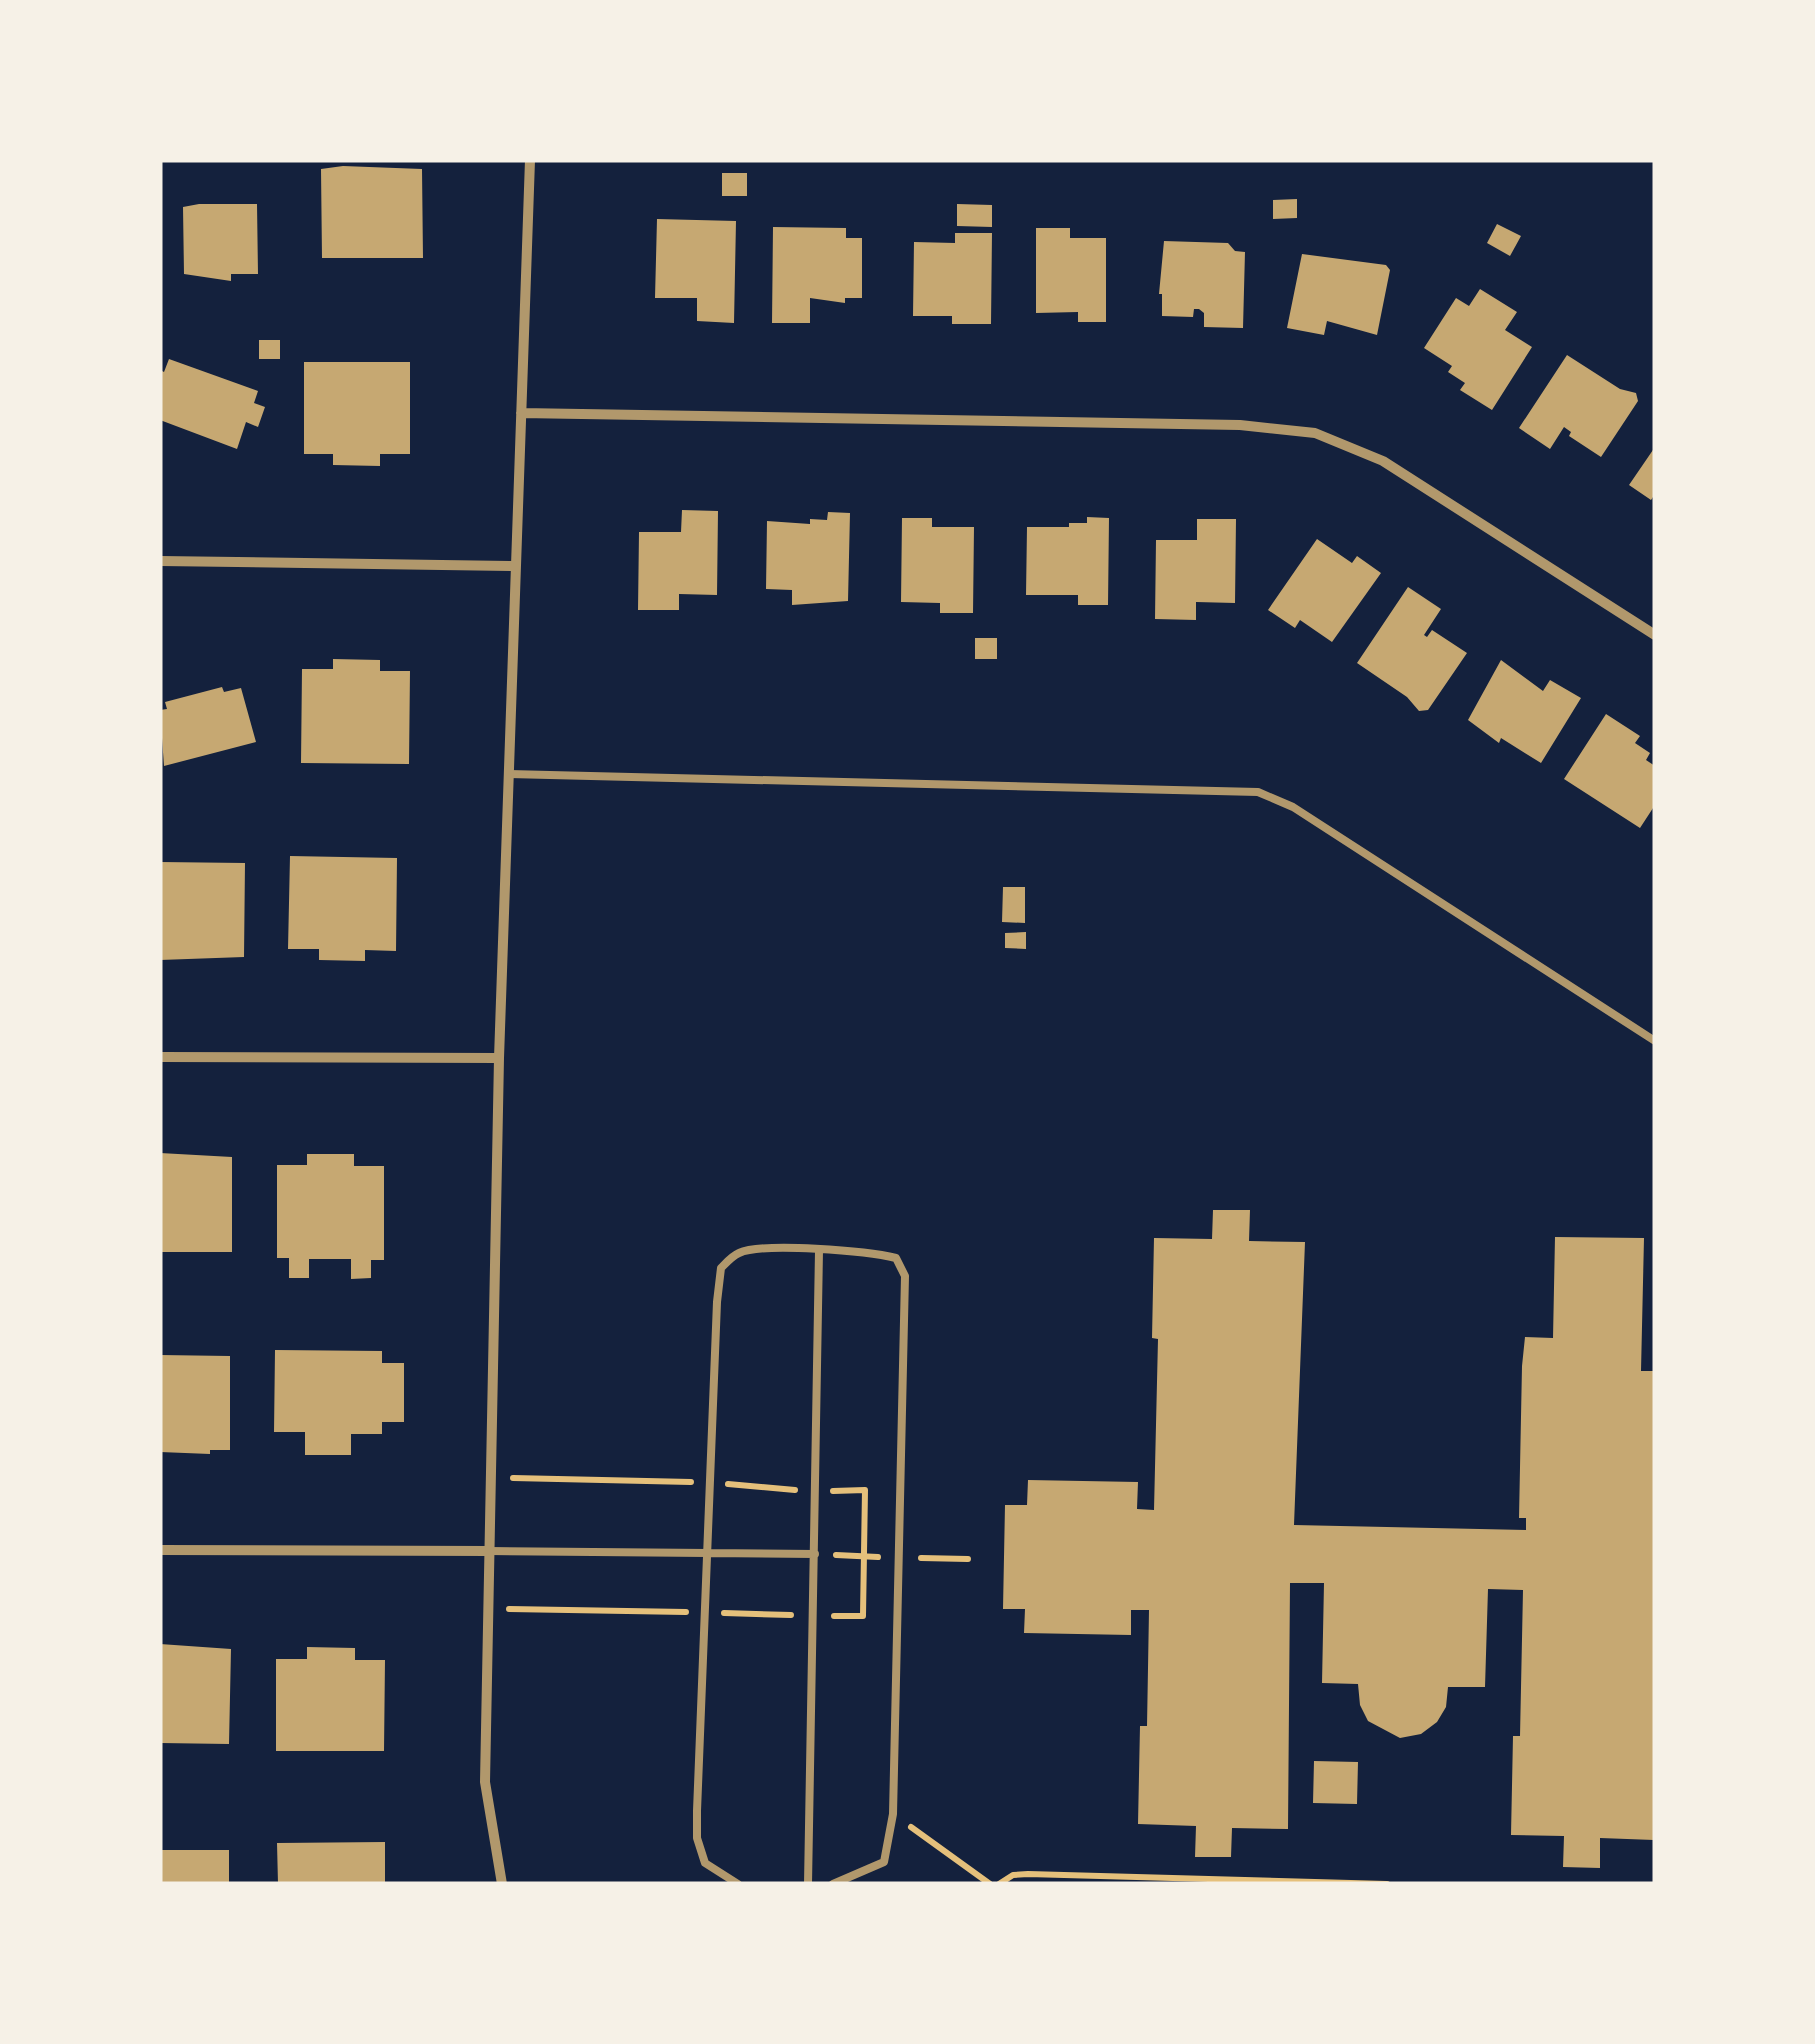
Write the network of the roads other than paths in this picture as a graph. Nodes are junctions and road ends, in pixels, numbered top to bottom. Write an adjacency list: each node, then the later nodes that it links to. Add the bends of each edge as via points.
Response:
1 (530, 160): 2 (street)
2 (522, 413): 4 (street); 5 (street, via 1240,425 1315,433 1384,460)
3 (160, 560): 4 (street)
4 (516, 566): 6 (street)
5 (1655, 635)
6 (509, 774): 7 (lane, via 1258,792 1293,807); 9 (street)
7 (1655, 1041)
8 (160, 1057): 9 (street)
9 (500, 1058): 12 (street)
10 (819, 1251): 13 (lane, via 758,1248 738,1253 721,1268); 14 (lane); 18 (lane, via 896,1258 905,1276 893,1814 884,1862)
11 (160, 1550): 12 (street)
12 (489, 1551): 13 (lane); 15 (street, via 485,1782)
13 (706, 1553): 14 (lane); 16 (lane, via 697,1838 705,1864)
14 (815, 1554): 17 (lane)
15 (502, 1884)
16 (738, 1884)
17 (808, 1884)
18 (833, 1884)

